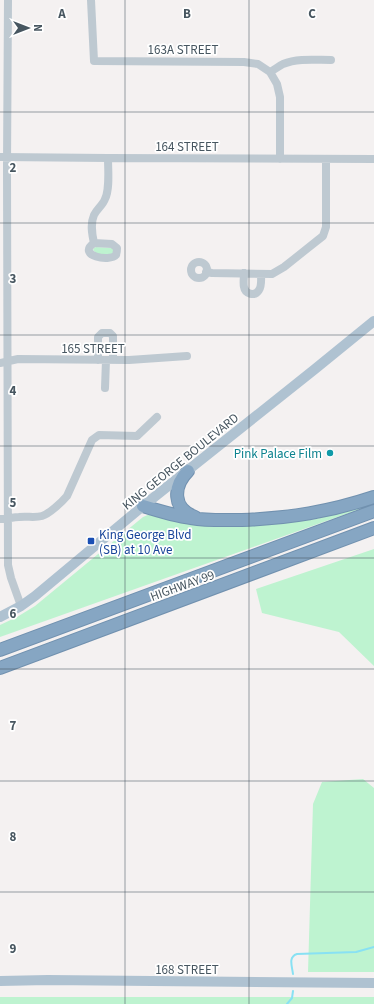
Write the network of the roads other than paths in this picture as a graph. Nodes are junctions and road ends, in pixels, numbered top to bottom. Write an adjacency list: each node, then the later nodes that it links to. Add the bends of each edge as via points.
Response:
1 (8, 0): 5 (street)
2 (91, 0): 4 (street, 163A STREET, via 94,61 244,62 258,64)
3 (331, 60): 4 (street, via 293,61)
4 (270, 72): 7 (street, via 277,84 280,98)
5 (3, 156): 6 (street, 164 STREET); 11 (street)
6 (108, 158): 7 (street, 164 STREET); 10 (street, via 106,199 94,216 92,224)
7 (280, 158): 8 (street, 164 STREET)
8 (326, 159): 9 (street, 164 STREET); 14 (street, via 326,227 323,236 284,268 272,274)
9 (374, 159)
10 (94, 243)
11 (4, 265): 18 (street)
12 (206, 272): 13 (street)
13 (244, 273): 14 (street); 14 (street, via 244,288 252,294 260,288)
14 (261, 274)
15 (374, 321): 21 (main road, KING GEORGE BOULEVARD)
16 (187, 356): 17 (street, 165 STREET)
17 (106, 360): 18 (street, 165 STREET, via 18,359); 19 (street)
18 (4, 362): 25 (street)
19 (105, 388)
20 (157, 417): 25 (street, via 137,436 99,435 92,440 66,496 43,516)
21 (188, 471): 23 (main road, KING GEORGE BOULEVARD); 26 (highway, via 178,486 179,504 190,515)
22 (374, 497): 26 (highway, via 301,515 268,519)
23 (143, 506): 26 (highway, via 189,518); 28 (main road, KING GEORGE BOULEVARD)
24 (374, 511): 31 (highway, HIGHWAY 99)
25 (4, 519): 28 (street, via 8,565)
26 (212, 520)
27 (374, 528): 30 (highway, HIGHWAY 99)
28 (21, 606): 29 (main road, KING GEORGE BOULEVARD)
29 (0, 617)
30 (59, 646): 32 (highway, HIGHWAY 99); 33 (highway)
31 (1, 650)
32 (0, 668)
33 (0, 671)
34 (0, 981): 35 (main road, 168 STREET)
35 (374, 983)

